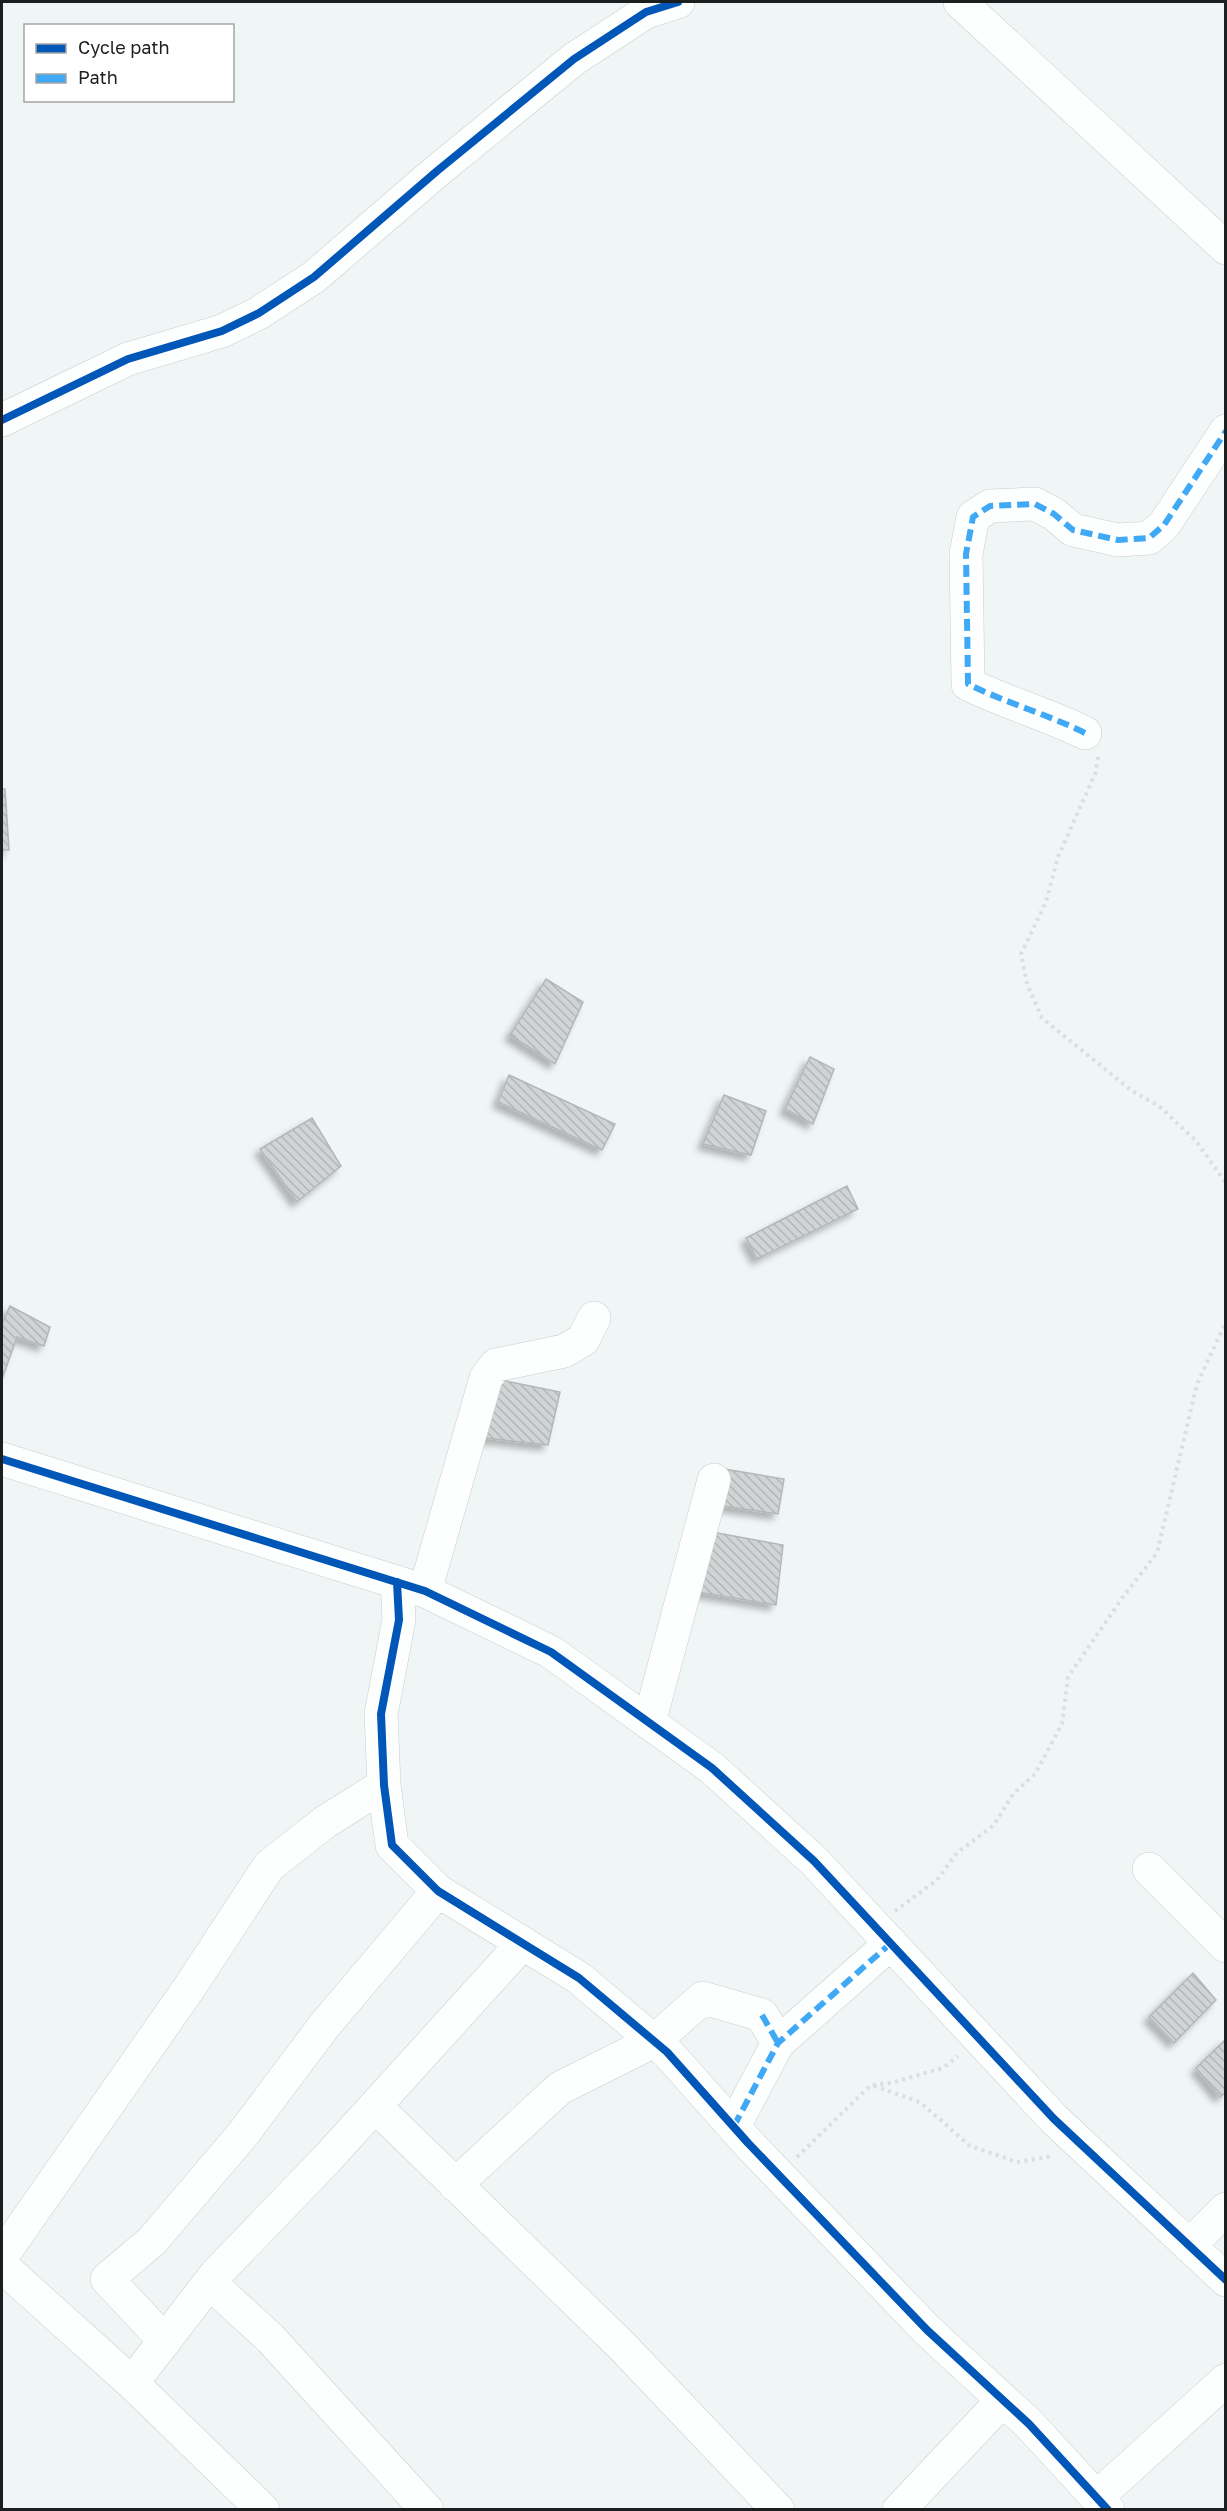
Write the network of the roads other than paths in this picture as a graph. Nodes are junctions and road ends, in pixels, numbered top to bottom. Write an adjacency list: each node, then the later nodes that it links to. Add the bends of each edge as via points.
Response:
1 (678, 2): 4 (street, via 646,12 574,59 314,276 259,313 222,332 128,359)
2 (960, 2): 3 (street)
3 (1226, 248)
4 (2, 420)
5 (1226, 431): 6 (street, via 1164,525 1149,538 1118,540 1073,530 1035,504 990,506 973,517 966,554 968,684)
6 (1085, 733)
7 (594, 1318): 10 (street, via 583,1340 564,1351 496,1365 486,1378)
8 (2, 1459): 10 (street)
9 (714, 1480): 11 (street)
10 (411, 1587): 11 (street, via 551,1653); 12 (street, via 399,1620 381,1714)
11 (649, 1723): 15 (street, via 728,1783 814,1861)
12 (384, 1785): 14 (street, via 392,1845); 25 (street, via 325,1822 269,1866)
13 (1149, 1869): 17 (street)
14 (438, 1891): 16 (street); 29 (street, via 152,2241 107,2280)
15 (885, 1936): 19 (street); 24 (street, via 1087,2150)
16 (522, 1944): 18 (street, via 579,1978); 20 (street)
17 (1226, 1946)
18 (654, 2041): 19 (street, via 703,1998 762,2014); 21 (street); 22 (street, via 560,2088)
19 (778, 2043): 21 (street)
20 (375, 2106): 22 (street); 28 (street)
21 (734, 2126): 32 (street, via 927,2330)
22 (455, 2185): 36 (street, via 622,2346)
23 (1226, 2209): 24 (street)
24 (1189, 2246): 27 (street)
25 (2, 2256)
26 (2, 2266): 31 (street)
27 (1226, 2280)
28 (210, 2283): 29 (street); 35 (street, via 278,2346)
29 (165, 2341): 31 (street)
30 (1226, 2380): 33 (street)
31 (132, 2383): 34 (street)
32 (1003, 2400): 33 (street); 37 (street)
33 (1103, 2503)
34 (263, 2510)
35 (427, 2510)
36 (778, 2510)
37 (899, 2510)

